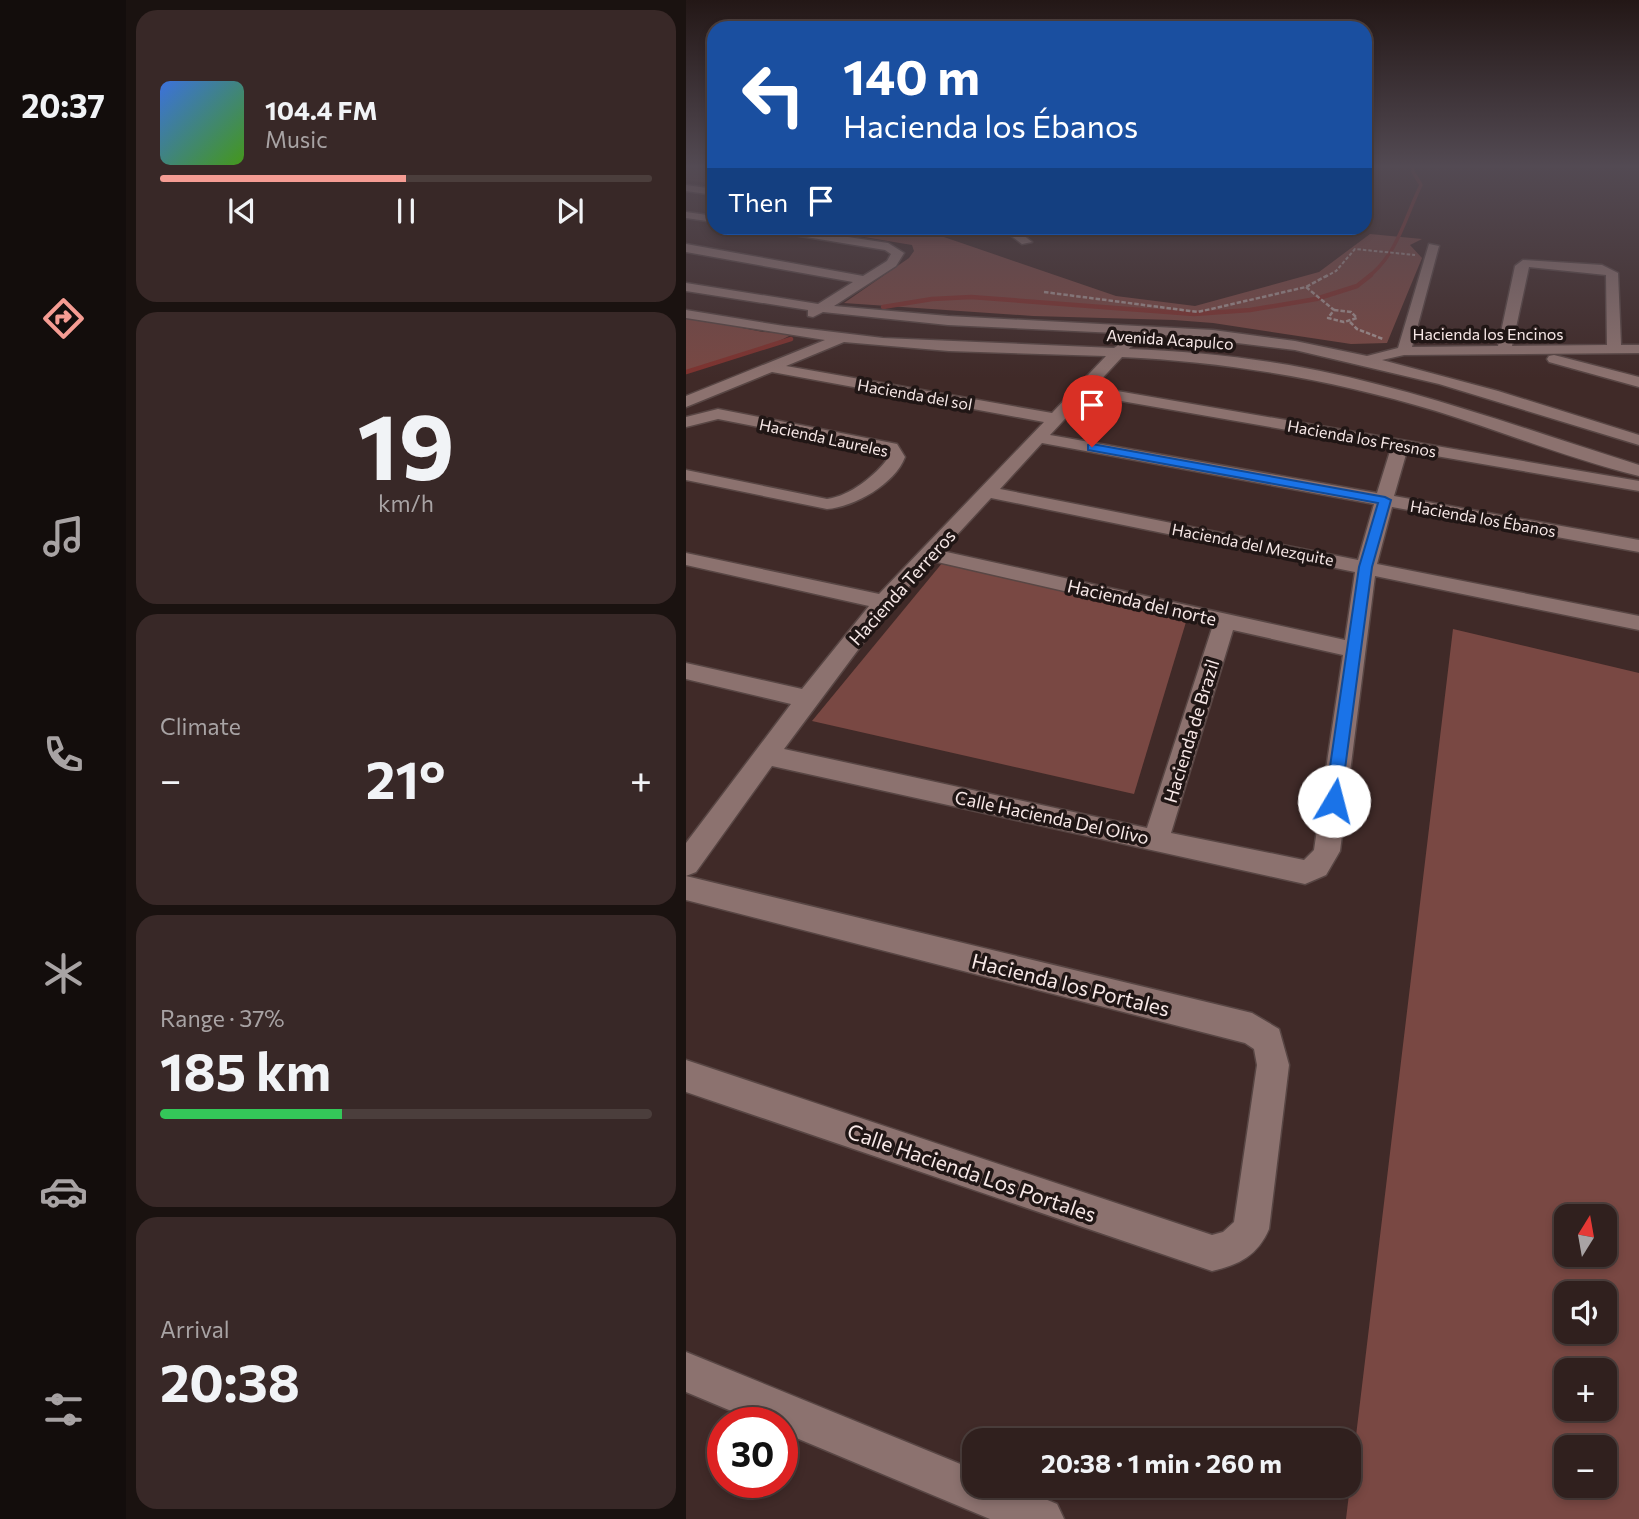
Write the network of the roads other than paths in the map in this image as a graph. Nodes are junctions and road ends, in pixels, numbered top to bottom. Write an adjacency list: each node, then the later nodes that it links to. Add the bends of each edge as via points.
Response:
1 (829, 237): 6 (street, via 888,247 898,253 892,263)
2 (1019, 237): 3 (street)
3 (1026, 242)
4 (1433, 246): 20 (street)
5 (686, 248): 6 (street)
6 (864, 280): 9 (street)
7 (686, 287): 9 (street, Avenida Acapulco)
8 (686, 299): 13 (street, Avenida Acapulco)
9 (818, 309): 10 (street, Avenida Acapulco); 13 (street)
10 (845, 313): 12 (street, Avenida Acapulco); 14 (street)
11 (686, 314): 16 (street, Avenida Acapulco)
12 (872, 315): 15 (street); 19 (street, Avenida Acapulco)
13 (802, 321): 14 (street, Avenida Acapulco); 16 (street)
14 (832, 324): 15 (street, Avenida Acapulco); 17 (street)
15 (859, 327): 18 (street); 19 (street, Avenida Acapulco)
16 (785, 331): 17 (street, Avenida Acapulco)
17 (817, 335): 18 (street, Avenida Acapulco); 28 (street)
18 (843, 338): 19 (street, Avenida Acapulco, via 959,347); 25 (street)
19 (1130, 340): 26 (street, Avenida Acapulco, via 1243,363); 26 (street, Avenida Acapulco, via 1272,341); 29 (street, Hacienda Terreros)
20 (1405, 348): 23 (street, Hacienda los Encinos); 26 (street, Hacienda los Encinos)
21 (1614, 349): 22 (street, Hacienda los Encinos); 23 (street, via 1612,273 1527,263 1521,266); 24 (street, Hacienda los Encinos)
22 (1639, 349)
23 (1504, 351): 24 (street, Hacienda los Encinos)
24 (1526, 351): 27 (street)
25 (773, 368): 30 (street); 31 (street, Hacienda del sol)
26 (1358, 370): 34 (street, Avenida Acapulco); 36 (street, Avenida Acapulco); 37 (street, Avenida Acapulco)
27 (1639, 382)
28 (686, 387)
29 (1084, 390): 31 (street, Hacienda Terreros); 35 (street, Hacienda los Fresnos)
30 (686, 401)
31 (1056, 419): 33 (street, Hacienda Terreros)
32 (686, 422): 38 (street, Hacienda Laureles, via 718,414 891,448 897,457 857,496 827,505)
33 (1039, 438): 40 (street, Hacienda Terreros); 41 (street, Hacienda los Ébanos)
34 (1639, 440)
35 (1400, 444): 39 (street, Hacienda los Fresnos); 41 (street)
36 (1639, 451)
37 (1639, 471)
38 (686, 475)
39 (1639, 486)
40 (989, 492): 43 (street, Hacienda Terreros); 45 (street, Hacienda del Mezquite)
41 (1385, 500): 42 (street, Hacienda los Ébanos); 45 (street)
42 (1639, 546)
43 (930, 554): 46 (street, Hacienda Terreros); 47 (street, Hacienda del norte)
44 (686, 559): 46 (street)
45 (1366, 567): 48 (street, Hacienda del Mezquite); 49 (street)
46 (883, 602): 51 (street, Hacienda Terreros)
47 (1225, 621): 49 (street, Hacienda del norte); 53 (street, Hacienda de Brazil)
48 (1639, 623)
49 (1354, 650): 53 (street, Calle Hacienda Del Olivo, via 1322,863 1313,871 1299,873)
50 (686, 671): 51 (street)
51 (807, 699): 52 (street, Hacienda Terreros)
52 (766, 755): 53 (street, Calle Hacienda Del Olivo); 54 (street, Hacienda Terreros)
53 (1156, 840)
54 (686, 864)
55 (686, 888): 57 (street, Hacienda los Portales, via 1260,1033 1268,1040 1273,1065)
56 (686, 1076): 57 (street, Calle Hacienda Los Portales, via 1212,1253 1243,1242)
57 (1251, 1229)
58 (686, 1372): 59 (street)
59 (1042, 1519)

